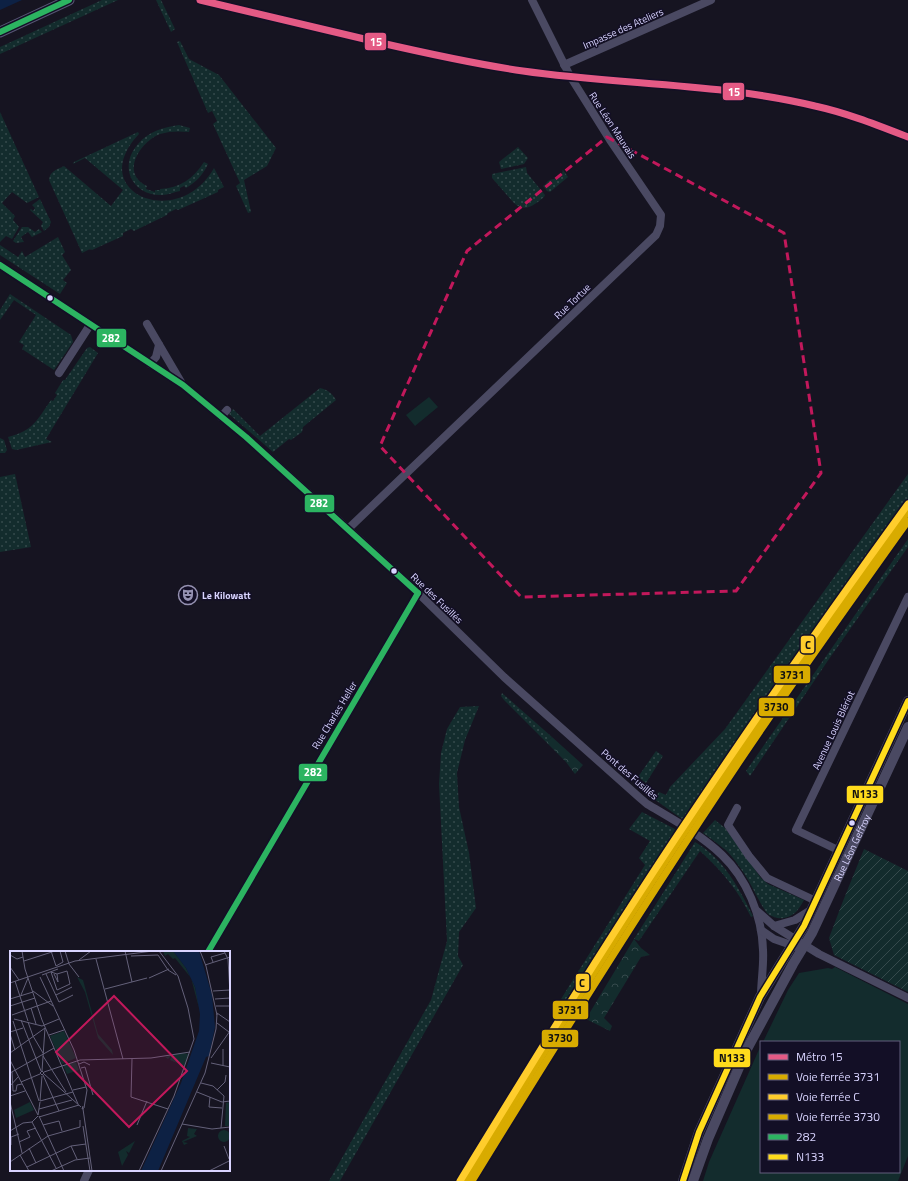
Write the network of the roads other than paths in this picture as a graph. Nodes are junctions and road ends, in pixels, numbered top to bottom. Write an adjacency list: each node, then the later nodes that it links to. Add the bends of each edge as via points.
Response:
1 (68, 0): 4 (main road)
2 (532, 0): 5 (street, Rue Léon Mauvais)
3 (711, 0): 5 (street, Impasse des Ateliers)
4 (0, 32)
5 (564, 65): 6 (street, Rue Léon Mauvais, via 610,140)
6 (661, 214): 16 (street, Rue Tortue, via 656,236)
7 (0, 265): 9 (street, Rue des Fusillés)
8 (147, 324): 10 (street)
9 (90, 325): 11 (street, Rue des Fusillés); 12 (street)
10 (159, 345): 11 (street, via 156,357); 13 (street)
11 (150, 364): 13 (street, Rue des Fusillés)
12 (59, 373)
13 (183, 384): 15 (street, Rue des Fusillés)
14 (227, 410): 15 (street)
15 (222, 417): 16 (street, Rue des Fusillés)
16 (348, 528): 17 (street, Rue des Fusillés)
17 (418, 593): 21 (street, Rue des Fusillés, via 504,677); 30 (street, Rue Charles Heller)
18 (908, 597): 23 (street, Avenue Louis Blériot, via 796,830)
19 (908, 701): 23 (street, Rue Léon Geffroy)
20 (908, 727): 29 (street, Rue Léon Geffroy, via 830,897)
21 (587, 751): 26 (street, Pont des Fusillés, via 646,804 700,837 723,855 743,880)
22 (737, 808): 24 (street, via 728,825 767,878)
23 (838, 850): 24 (street, Rue Léon Geffroy)
24 (816, 901): 25 (street, Rue Léon Geffroy)
25 (811, 910): 27 (street, via 795,920); 29 (street, Rue Léon Geffroy)
26 (756, 911): 27 (street); 28 (street)
27 (774, 926): 29 (street)
28 (761, 930): 29 (street, via 774,940); 31 (street, via 763,950)
29 (799, 945): 31 (street); 32 (street); 36 (street, via 747,1049 708,1139)
30 (209, 951)
31 (760, 997): 35 (street, via 700,1132)
32 (908, 998)
33 (89, 1171): 34 (street)
34 (84, 1181)
35 (683, 1181)
36 (693, 1181)

